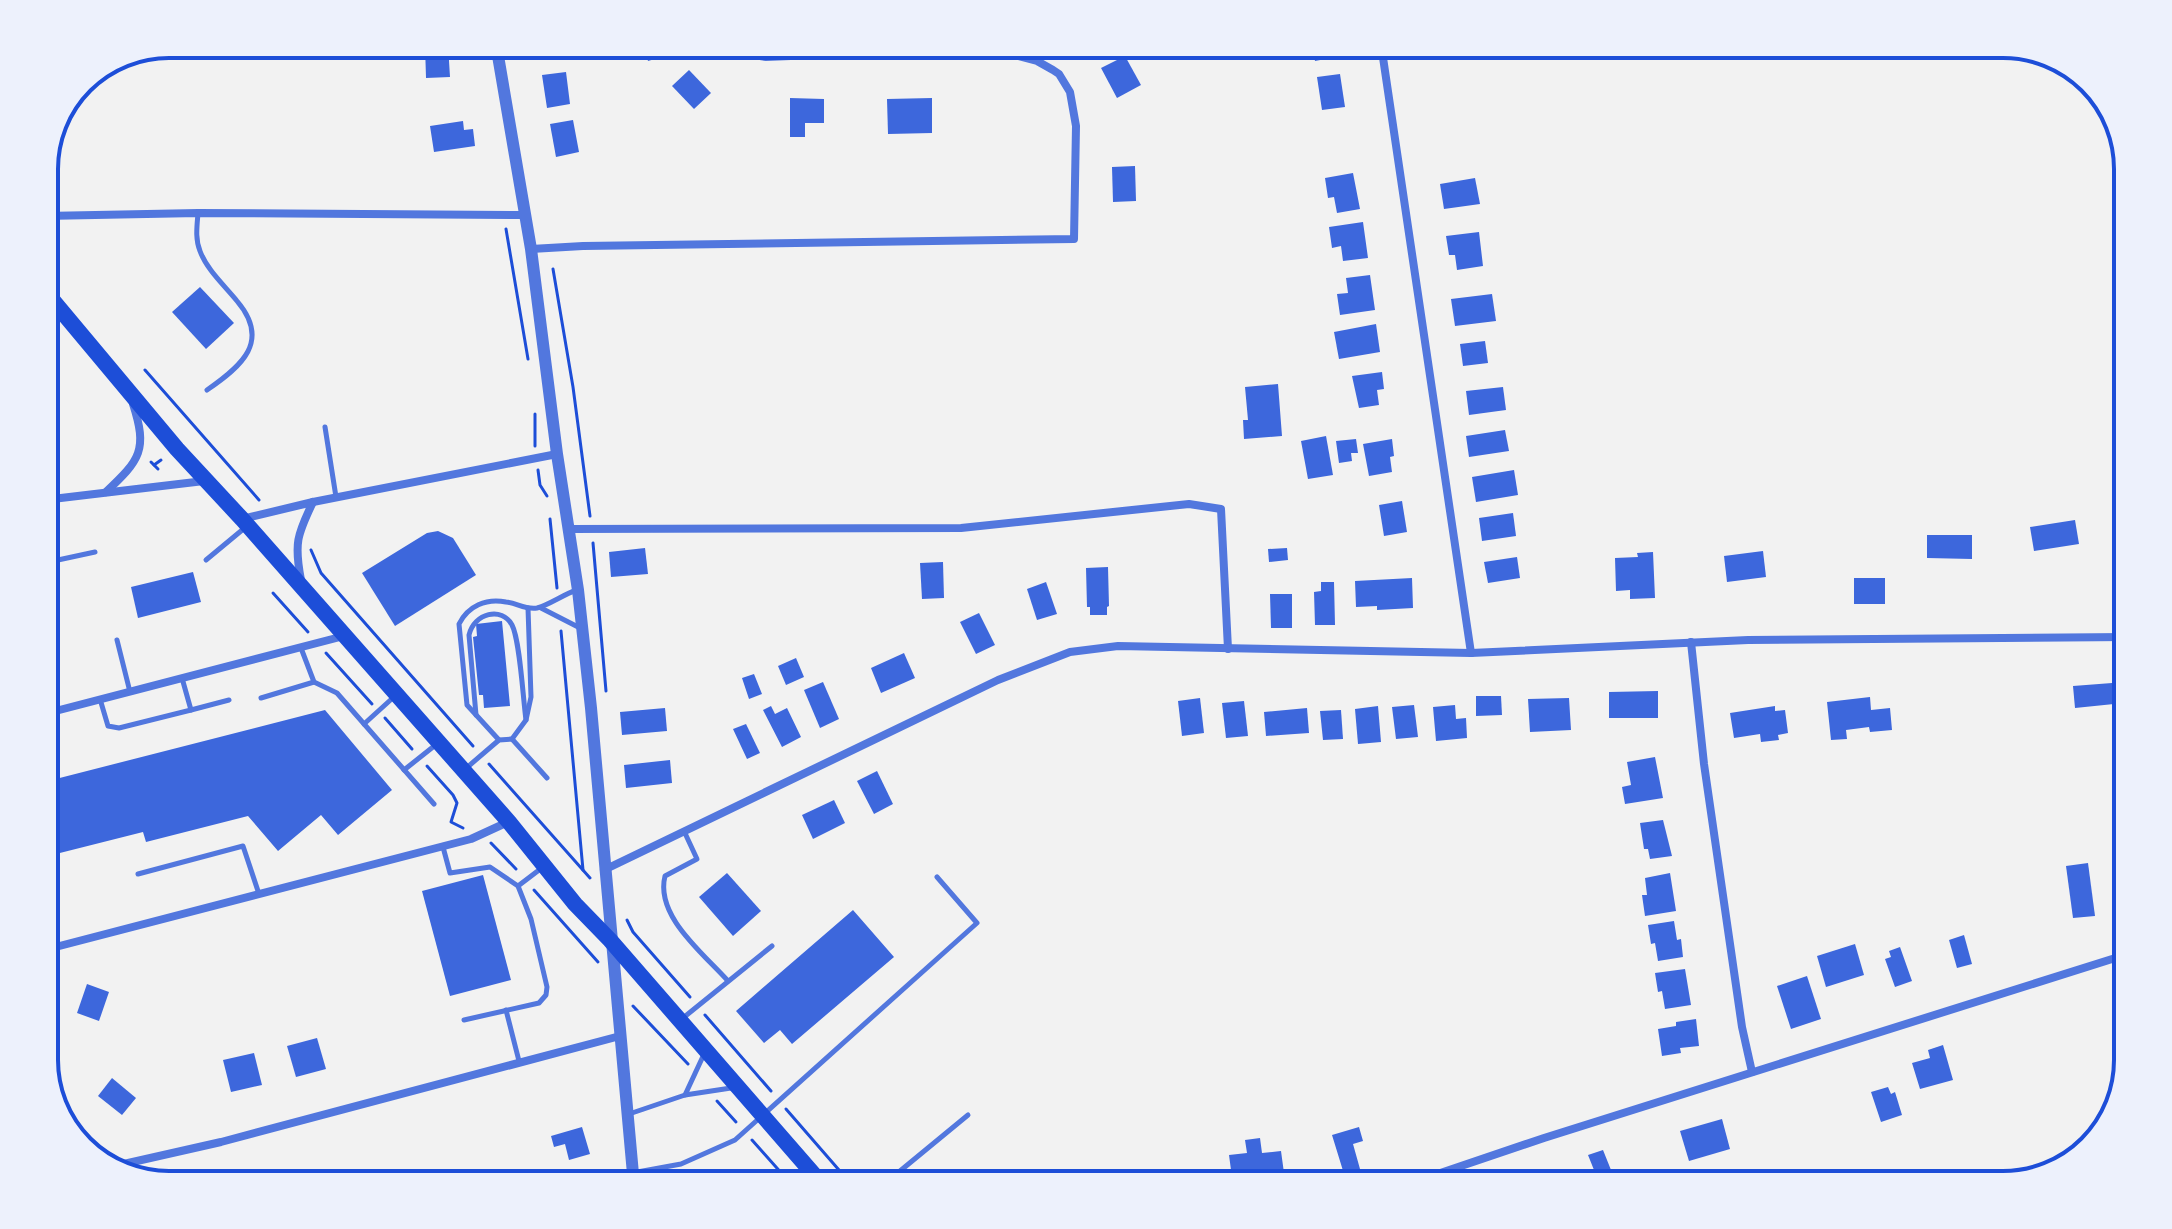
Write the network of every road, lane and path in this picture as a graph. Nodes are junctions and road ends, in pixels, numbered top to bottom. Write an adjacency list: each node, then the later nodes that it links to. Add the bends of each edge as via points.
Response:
1 (498, 58): 5 (street)
2 (1026, 58): 8 (street, via 1059,74 1070,92 1076,126 1074,239)
3 (1383, 58): 47 (street)
4 (198, 213): 5 (street); 6 (street); 12 (lane, via 200,250 253,329 250,350 236,371)
5 (524, 215): 8 (street)
6 (58, 216)
7 (506, 229): 11 (path)
8 (531, 249): 16 (street)
9 (58, 307): 13 (highway)
10 (145, 370): 27 (path)
11 (530, 371)
12 (207, 390)
13 (131, 395): 20 (highway); 21 (street, via 141,429 137,457)
14 (535, 402): 17 (path)
15 (325, 427): 24 (lane)
16 (557, 454): 17 (street); 29 (street)
17 (536, 458): 22 (path); 24 (street)
18 (161, 460): 19 (path, via 153,463)
19 (158, 469)
20 (205, 481): 21 (street); 28 (highway)
21 (105, 493): 23 (street)
22 (547, 496)
23 (58, 498)
24 (336, 499): 25 (street)
25 (313, 502): 27 (street); 30 (street)
26 (549, 510): 36 (path)
27 (271, 512): 28 (street)
28 (245, 523): 33 (lane); 34 (highway)
29 (569, 529): 35 (street); 46 (street, via 961,528 1189,504 1221,509)
30 (298, 538): 34 (street, via 295,549); 63 (path, via 312,551 321,573)
31 (95, 552): 32 (lane)
32 (58, 560)
33 (206, 560)
34 (303, 589): 41 (highway)
35 (578, 590): 36 (lane); 40 (street)
36 (558, 596): 37 (lane)
37 (540, 607): 38 (lane); 39 (lane)
38 (528, 608): 57 (lane, via 491,601 469,610 459,624 467,705); 58 (lane, via 531,697)
39 (560, 617): 40 (lane); 72 (path)
40 (582, 629): 73 (street)
41 (345, 636): 45 (street); 51 (highway)
42 (2114, 637): 44 (street)
43 (117, 640): 50 (lane)
44 (1691, 642): 47 (street); 91 (street, via 1704,764)
45 (301, 648): 48 (street); 49 (lane)
46 (1228, 649): 47 (street); 69 (street, via 1118,646 1070,652 998,680)
47 (1471, 653)
48 (182, 678): 50 (street); 56 (lane)
49 (314, 682): 52 (lane); 59 (lane, via 337,693)
50 (130, 692): 53 (street)
51 (396, 695): 59 (lane); 62 (highway)
52 (261, 698)
53 (100, 699): 55 (street); 56 (lane, via 108,726 119,728)
54 (229, 700): 56 (lane)
55 (58, 710)
56 (191, 710)
57 (476, 715): 58 (lane, via 469,635 477,618 499,615 508,619 515,633); 61 (lane)
58 (526, 720): 60 (lane)
59 (364, 724): 64 (lane)
60 (512, 739): 61 (lane); 66 (lane)
61 (499, 740): 63 (lane)
62 (439, 743): 64 (lane); 65 (highway)
63 (481, 755): 65 (lane); 72 (path)
64 (404, 770): 67 (lane)
65 (463, 770): 68 (highway)
66 (547, 778)
67 (434, 804)
68 (509, 822): 70 (street); 71 (highway)
69 (684, 831): 73 (street); 83 (lane, via 697,859 665,876 665,905)
70 (442, 846): 76 (lane, via 450,873 490,867); 77 (street)
71 (545, 866): 76 (lane); 79 (highway)
72 (583, 870): 78 (path)
73 (604, 870): 78 (street)
74 (138, 874): 77 (lane, via 243,846)
75 (937, 877): 94 (lane, via 977,923)
76 (518, 886): 85 (lane, via 531,919 546,995 539,1003)
77 (259, 894): 80 (street)
78 (607, 898): 79 (street); 84 (path)
79 (610, 940): 87 (highway); 88 (street)
80 (58, 946)
81 (772, 946): 83 (lane)
82 (2114, 958): 91 (street)
83 (728, 981): 84 (lane)
84 (698, 1006): 87 (lane); 94 (path)
85 (506, 1010): 86 (lane); 90 (lane)
86 (464, 1020)
87 (679, 1021): 89 (highway)
88 (620, 1036): 90 (street); 95 (street)
89 (706, 1051): 92 (highway); 93 (lane)
90 (519, 1061): 98 (street)
91 (1752, 1072): 104 (street)
92 (737, 1087): 93 (lane); 96 (highway)
93 (685, 1095): 95 (lane)
94 (778, 1100): 96 (lane); 102 (path)
95 (627, 1115): 99 (street)
96 (762, 1115): 100 (lane, via 719,1149); 101 (highway)
97 (968, 1115): 103 (lane)
98 (127, 1163)
99 (632, 1171)
100 (659, 1171)
101 (811, 1171)
102 (840, 1171)
103 (900, 1171)
104 (1448, 1171)

